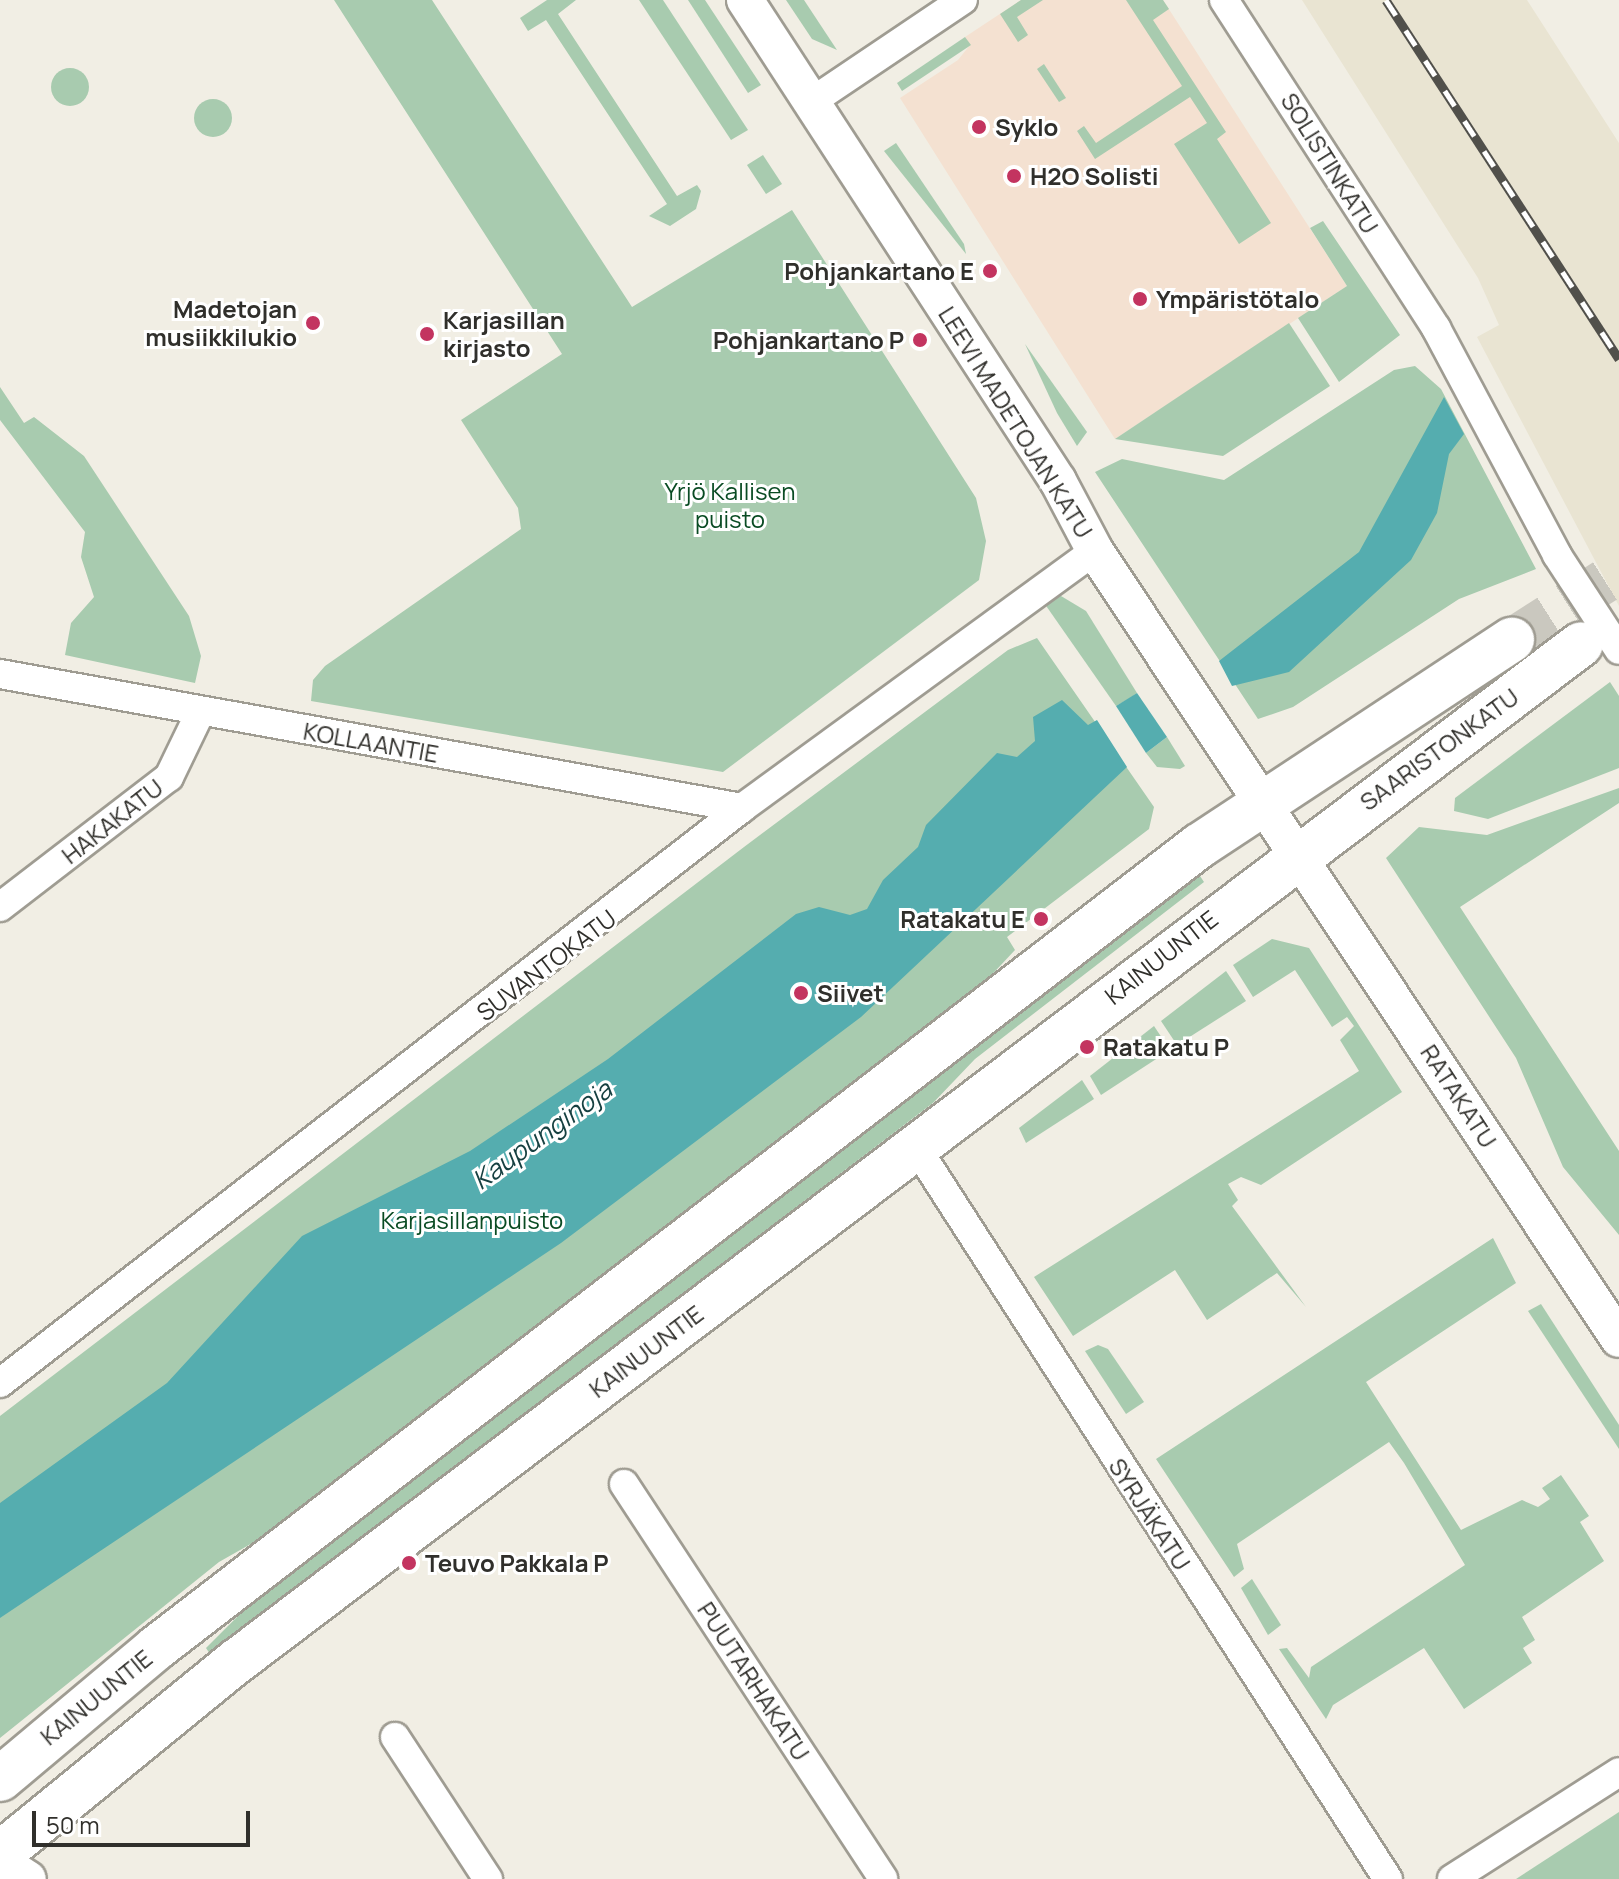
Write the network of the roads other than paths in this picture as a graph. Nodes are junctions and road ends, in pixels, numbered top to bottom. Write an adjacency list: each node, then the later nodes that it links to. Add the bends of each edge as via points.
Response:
1 (745, 0): 4 (street, LEEVI MADETOJAN KATU)
2 (963, 0): 4 (street)
3 (1224, 0): 7 (street, SOLISTINKATU, via 1436,328)
4 (811, 102): 5 (street, LEEVI MADETOJAN KATU, via 1058,481)
5 (1095, 551): 10 (street, LEEVI MADETOJAN KATU); 11 (street, SUVANTOKATU)
6 (1512, 640): 10 (main road, SAARISTONKATU)
7 (1600, 647): 12 (main road, SAARISTONKATU)
8 (0, 674): 9 (street, KOLLAANTIE)
9 (199, 715): 11 (street, KOLLAANTIE); 13 (street, HAKAKATU, via 169,777)
10 (1262, 803): 12 (street, LEEVI MADETOJAN KATU); 20 (main road, KAINUUNTIE, via 156,1648)
11 (742, 808): 16 (street, SUVANTOKATU)
12 (1297, 853): 14 (main road, KAINUUNTIE); 15 (street, RATAKATU)
13 (0, 907)
14 (916, 1147): 21 (main road, KAINUUNTIE, via 225,1670); 26 (street, SYRJÄKATU)
15 (1613, 1317)
16 (0, 1383)
17 (624, 1484): 25 (street, PUUTARHAKATU)
18 (395, 1737): 24 (street)
19 (1619, 1772): 27 (street)
20 (0, 1779)
21 (0, 1854)
22 (0, 1861): 23 (street)
23 (28, 1879)
24 (488, 1879)
25 (883, 1879)
26 (1388, 1879)
27 (1452, 1879)

